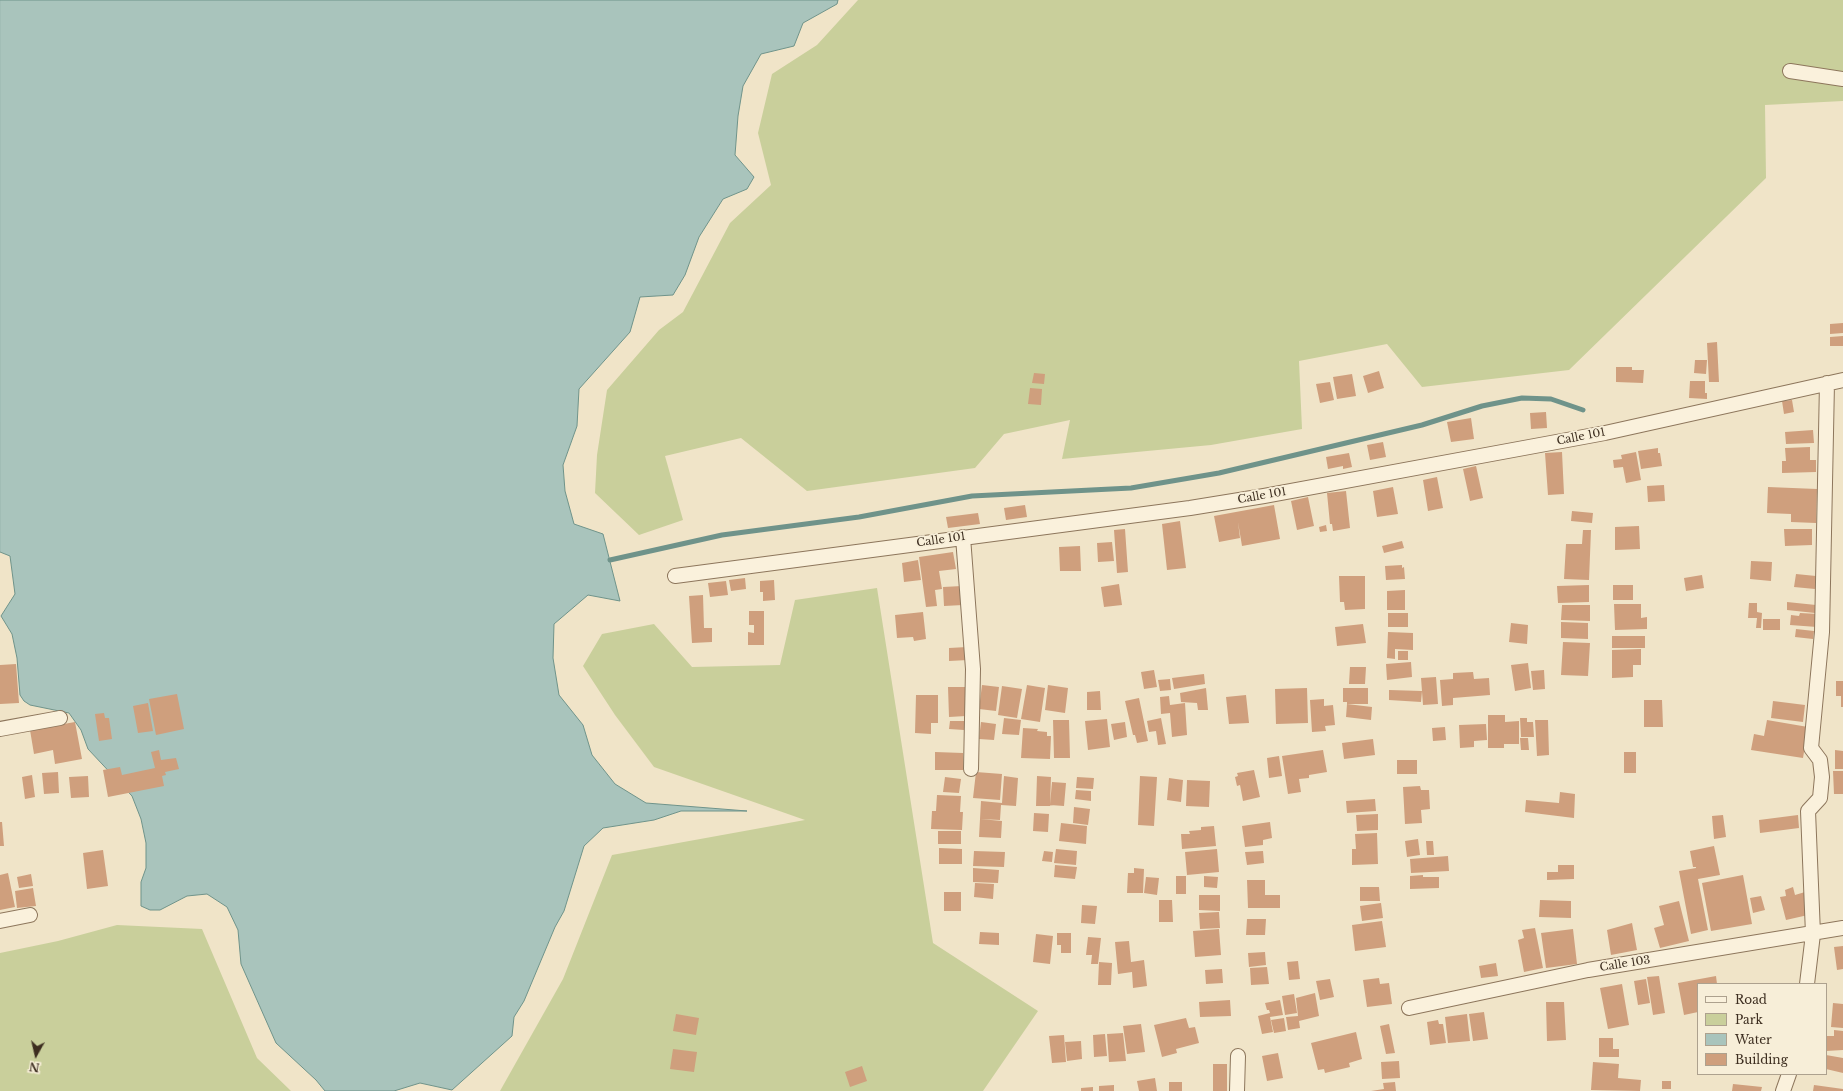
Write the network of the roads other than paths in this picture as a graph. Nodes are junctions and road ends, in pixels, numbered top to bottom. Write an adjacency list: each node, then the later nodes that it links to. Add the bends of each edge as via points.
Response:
1 (1790, 71): 2 (street)
2 (1843, 79)
3 (1843, 380): 4 (street, Calle 101)
4 (1828, 383): 5 (street, Calle 101, via 1605,433 1264,496); 13 (street, via 1822,632 1811,748 1820,760 1822,777 1820,798 1808,810)
5 (963, 537): 6 (street, Calle 101); 9 (street, via 972,669)
6 (675, 576)
7 (60, 718): 8 (street)
8 (0, 729)
9 (971, 769)
10 (30, 915): 11 (street)
11 (0, 921)
12 (1843, 928): 13 (street, Calle 103)
13 (1813, 934): 14 (street); 15 (street, Calle 103, via 1588,970)
14 (1807, 983)
15 (1409, 1008)
16 (1238, 1056): 18 (street)
17 (1789, 1075): 19 (street)
18 (1237, 1091)
19 (1783, 1091)

